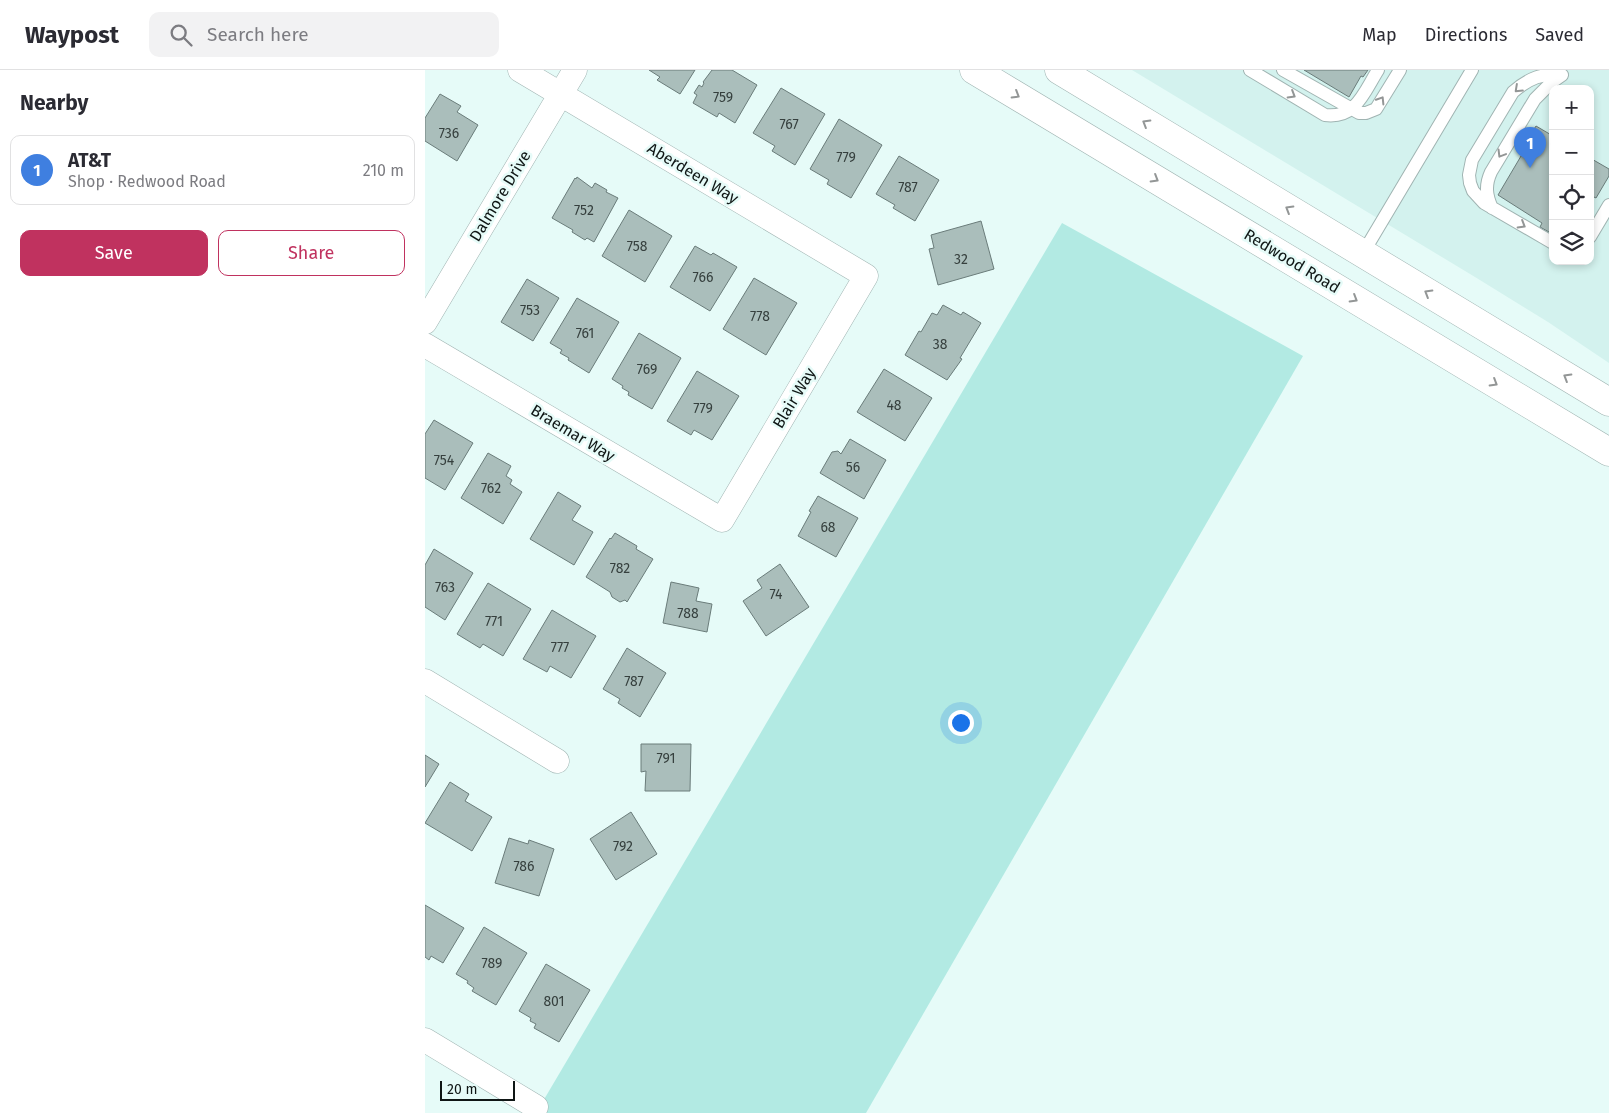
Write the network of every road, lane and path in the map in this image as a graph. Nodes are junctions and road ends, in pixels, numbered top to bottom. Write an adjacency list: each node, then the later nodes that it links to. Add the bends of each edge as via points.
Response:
1 (521, 70): 10 (street, Aberdeen Way)
2 (575, 70): 10 (street, Dalmore Drive)
3 (974, 70): 21 (main road, Redwood Road, one-way to 21)
4 (1059, 70): 16 (main road, one-way to 4)
5 (1250, 70): 11 (lane, one-way to 11, via 1325,115 1334,116)
6 (1283, 70): 11 (lane)
7 (1378, 70): 11 (lane)
8 (1400, 70): 11 (lane, one-way to 8, via 1359,113 1376,109)
9 (1472, 70): 16 (lane)
10 (561, 94): 17 (street, Aberdeen Way); 18 (street, Dalmore Drive)
11 (1352, 109)
12 (1609, 205): 14 (lane)
13 (1492, 208): 13 (lane, via 1486,192 1491,172 1535,99 1563,75 1534,77 1513,92 1472,160 1469,175 1473,190); 15 (lane, one-way to 15)
14 (1594, 230)
15 (1549, 241)
16 (1363, 253): 20 (main road, one-way to 16)
17 (866, 276): 22 (street, Blair Way)
18 (425, 322)
19 (425, 345): 22 (street, Braemar Way)
20 (1609, 402)
21 (1609, 452)
22 (722, 520)
23 (425, 681): 24 (street)
24 (557, 761)
25 (425, 1040): 26 (street)
26 (536, 1106)

